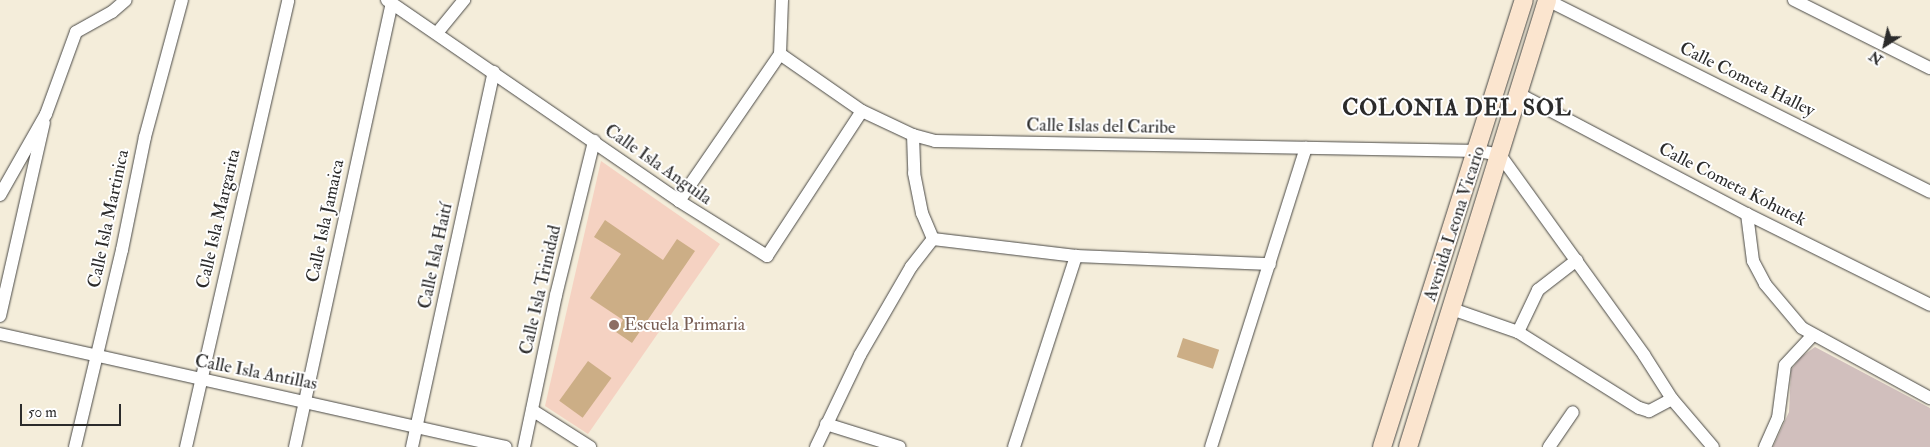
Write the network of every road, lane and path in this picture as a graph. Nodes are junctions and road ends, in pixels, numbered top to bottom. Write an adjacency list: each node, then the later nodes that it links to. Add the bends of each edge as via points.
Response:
1 (126, 0): 16 (street, via 112,12 76,32)
2 (182, 0): 36 (street, Calle Isla Martinica, via 145,137 122,250)
3 (288, 0): 37 (street, Calle Isla Margarita)
4 (464, 0): 10 (street)
5 (782, 0): 11 (street)
6 (1524, 0): 20 (street, Avenida Leona Vicario)
7 (1547, 0): 14 (street, Avenida Leona Vicario); 22 (street, Calle Cometa Halley)
8 (1794, 0): 12 (street)
9 (390, 2): 10 (street, Calle Isla Anguila); 40 (street, Calle Isla Jamaica)
10 (437, 33): 13 (street, Calle Isla Anguila)
11 (780, 54): 15 (street, Calle Islas del Caribe); 24 (street)
12 (1930, 68)
13 (494, 72): 18 (street, Calle Isla Anguila); 44 (street, Calle Isla Haití)
14 (1519, 94): 21 (street, Avenida Leona Vicario); 25 (street, Calle Cometa Kohutek)
15 (862, 111): 17 (street, Calle Islas del Caribe); 24 (street, Calle Isla Anguila, via 767,256)
16 (46, 114): 23 (street); 32 (street)
17 (913, 135): 19 (street, Calle Islas del Caribe, via 935,141 1002,144); 26 (street, via 914,173 922,213)
18 (594, 141): 24 (street, Calle Isla Anguila); 41 (street, Calle Isla Trinidad)
19 (1306, 148): 20 (street, Calle Islas del Caribe); 29 (street)
20 (1479, 151): 21 (street, Calle Islas del Caribe); 56 (street, Avenida Leona Vicario)
21 (1500, 155): 28 (street); 31 (street, Avenida Leona Vicario)
22 (1930, 192)
23 (0, 195)
24 (678, 201)
25 (1747, 214): 30 (street, Calle Cometa Kohutek); 35 (street, via 1753,261 1765,284 1802,328)
26 (933, 239): 27 (street); 43 (street, via 906,275)
27 (1076, 256): 29 (street); 54 (street)
28 (1577, 260): 33 (street, via 1538,290); 39 (street)
29 (1270, 264): 55 (street)
30 (1930, 305)
31 (1452, 309): 33 (street); 57 (street, Avenida Leona Vicario)
32 (0, 316)
33 (1518, 332): 39 (street, via 1640,408 1649,411)
34 (0, 334): 36 (street, Calle Isla Antillas)
35 (1813, 335): 38 (street); 60 (street, via 1785,365 1778,418)
36 (95, 357): 37 (street, Calle Isla Antillas); 45 (street, Calle Isla Martinica)
37 (201, 381): 40 (street, Calle Isla Antillas); 46 (street, Calle Isla Margarita)
38 (1930, 398)
39 (1672, 399): 59 (street)
40 (305, 401): 44 (street, Calle Isla Antillas); 47 (street, Calle Isla Jamaica)
41 (532, 410): 50 (street, Calle Isla Trinidad); 51 (street)
42 (1573, 412): 58 (street)
43 (826, 424): 52 (street); 53 (street)
44 (417, 425): 48 (street, Calle Isla Haití); 49 (street, Calle Isla Antillas)
45 (75, 447)
46 (186, 447)
47 (295, 447)
48 (412, 447)
49 (506, 447)
50 (524, 447)
51 (590, 447)
52 (816, 447)
53 (900, 447)
54 (1014, 447)
55 (1211, 447)
56 (1382, 447)
57 (1408, 447)
58 (1549, 447)
59 (1713, 447)
60 (1764, 447)

